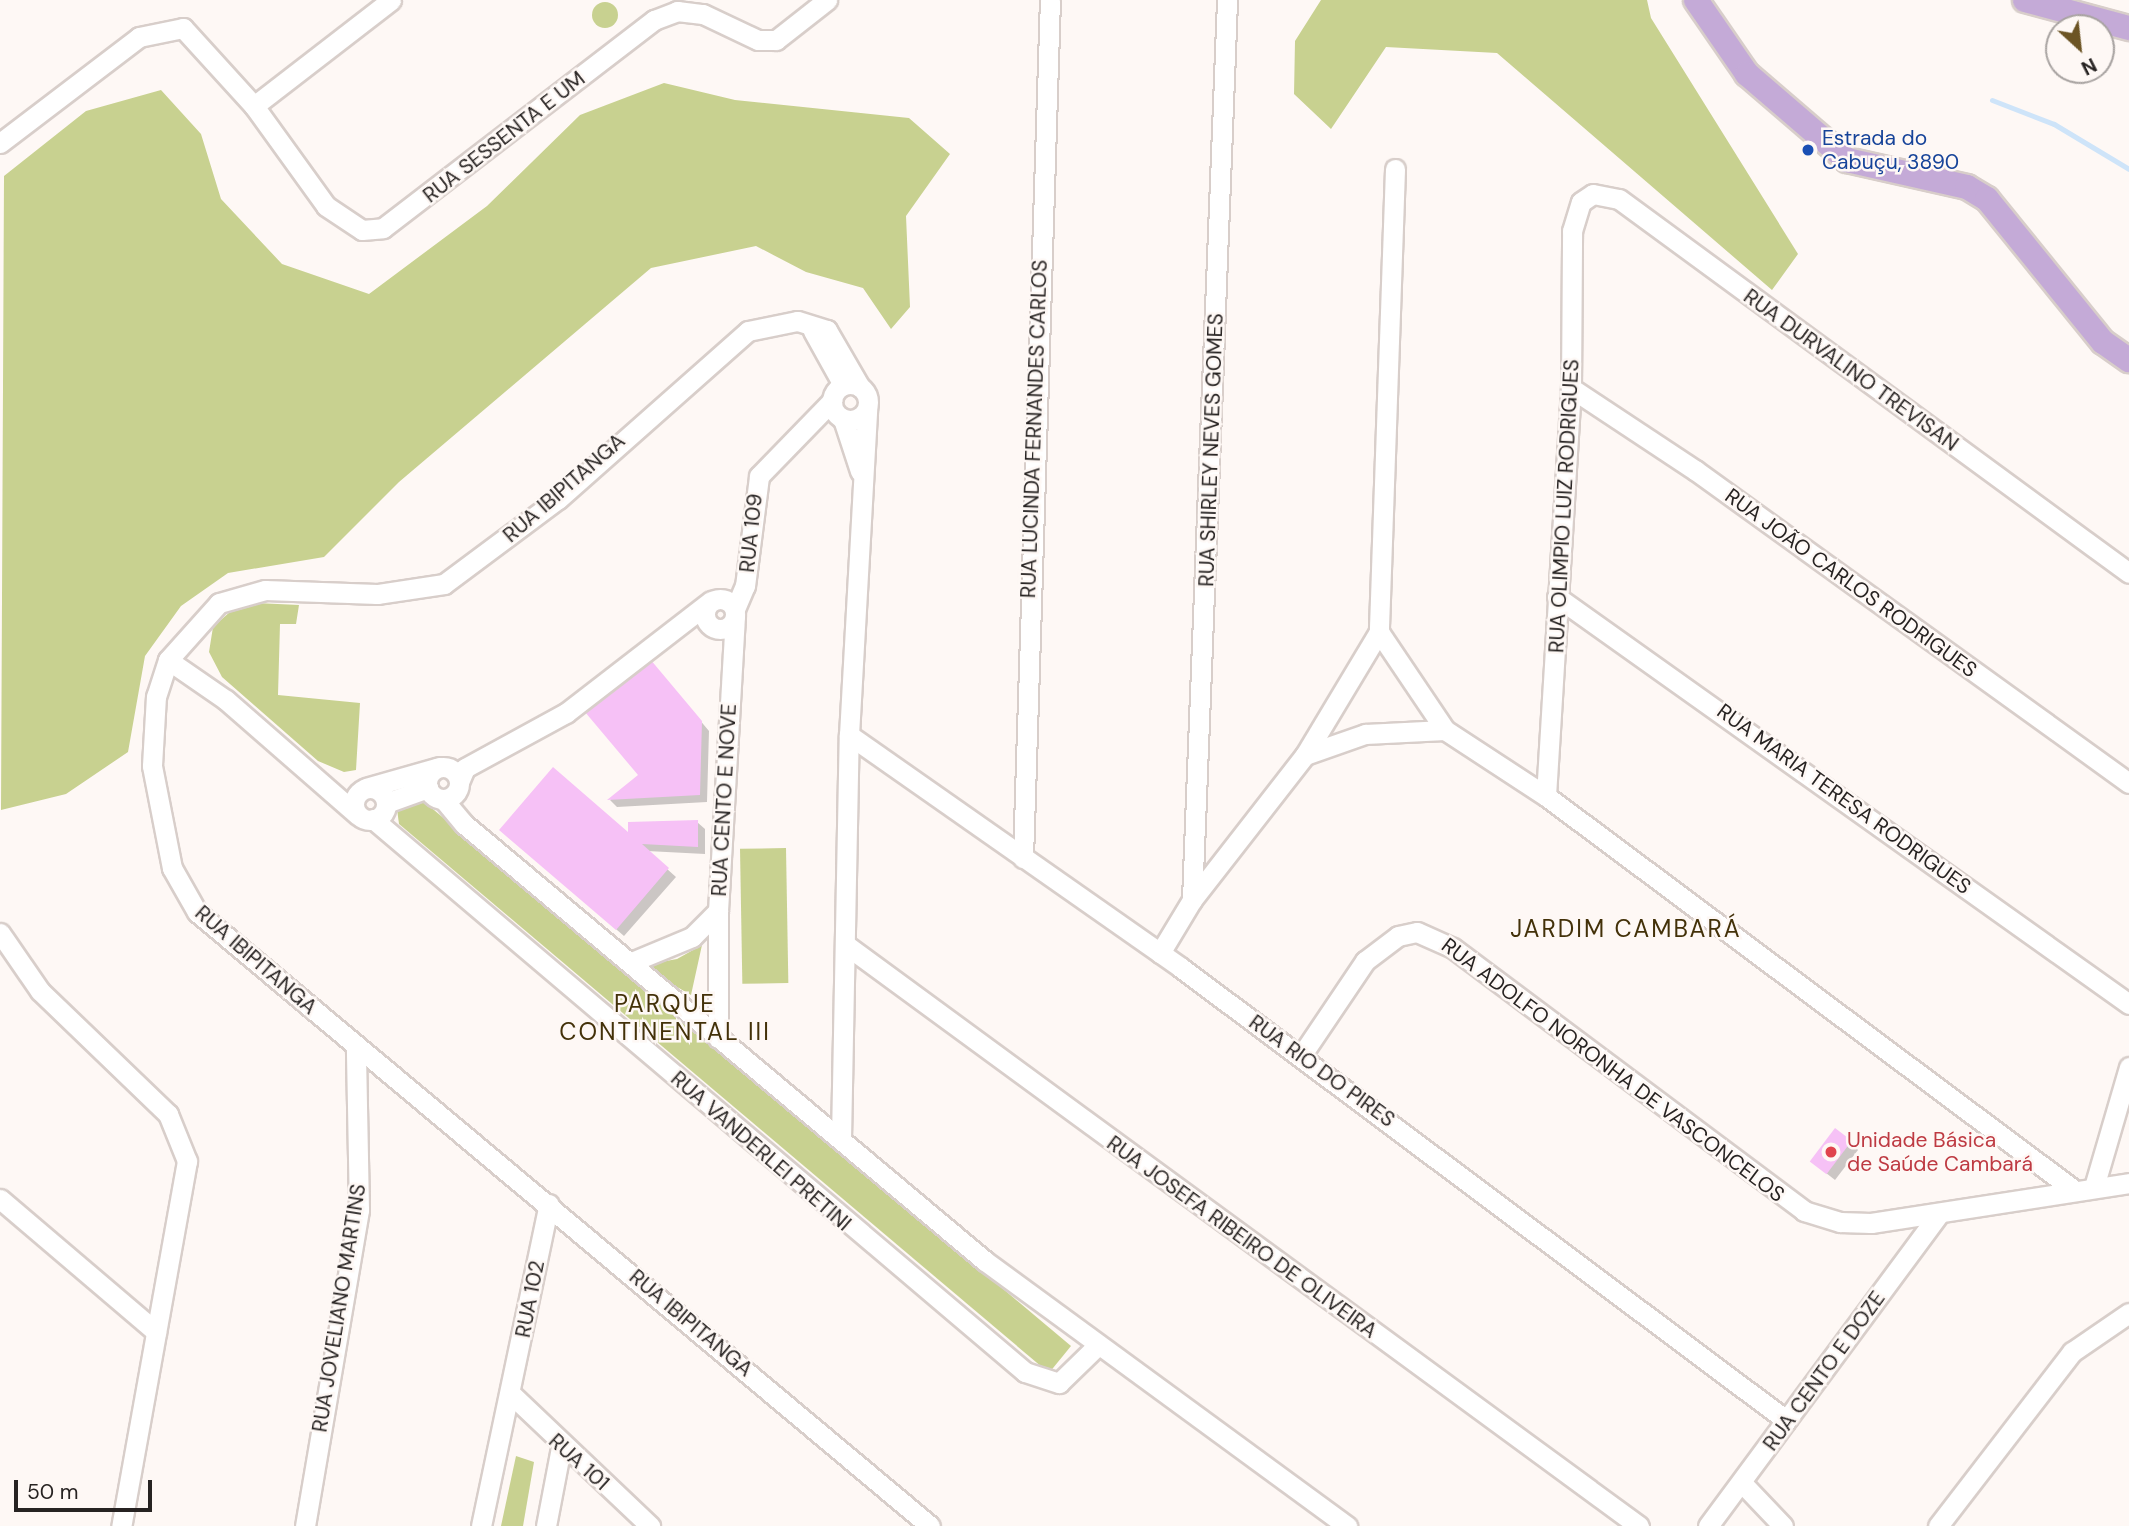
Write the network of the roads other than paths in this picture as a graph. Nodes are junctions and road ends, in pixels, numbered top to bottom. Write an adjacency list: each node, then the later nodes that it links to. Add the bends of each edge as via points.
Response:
1 (391, 0): 8 (street)
2 (827, 0): 8 (street, RUA SESSENTA E UM, via 794,31 758,40 703,14 677,12 654,20 383,228 362,230 326,206)
3 (1050, 0): 33 (street, RUA LUCINDA FERNANDES CARLOS)
4 (1227, 0): 34 (street, RUA SHIRLEY NEVES GOMES)
5 (1696, 0): 12 (main road, via 1747,74 1847,160 1967,187 1987,199 2103,342)
6 (2025, 0): 7 (main road)
7 (2129, 28)
8 (254, 106): 9 (street, RUA SESSENTA E UM, via 201,41 183,28 163,28 102,61)
9 (0, 142)
10 (1395, 169): 20 (street)
11 (1574, 214): 13 (street, RUA OLIMPIO LUIZ RODRIGUES); 16 (street, RUA DURVALINO TREVISAN, via 1593,194 1619,199)
12 (2129, 360)
13 (1571, 388): 17 (street, RUA OLIMPIO LUIZ RODRIGUES); 29 (street, RUA JOÃO CARLOS RODRIGUES, via 1695,470)
14 (843, 402): 15 (street, RUA IBIPITANGA); 15 (street, RUA IBIPITANGA, via 860,417 867,408); 18 (street, RUA 109, via 803,432 759,477 747,552); 22 (street, RUA IBIPITANGA, via 827,330 797,321 748,331 711,358 558,499 444,584 377,594 239,593 219,603)
15 (862, 479): 25 (street, RUA IBIPITANGA)
16 (2129, 573)
17 (1557, 597): 31 (street, RUA OLIMPIO LUIZ RODRIGUES); 40 (street, RUA MARIA TERESA RODRIGUES)
18 (726, 606): 19 (street); 19 (street, via 704,615); 21 (street); 23 (street, RUA 109)
19 (716, 628): 21 (street, via 694,625); 23 (street)
20 (1378, 632): 24 (street); 26 (street)
21 (666, 634): 28 (street, via 566,713)
22 (168, 660): 27 (street); 42 (street, RUA IBIPITANGA, via 156,696 152,766 172,869 183,893 215,929)
23 (731, 673): 35 (street, RUA CENTO E NOVE)
24 (1445, 730): 26 (street, via 1365,734); 31 (street)
25 (849, 735): 33 (street, RUA RIO DO PIRES); 37 (street, RUA IBIPITANGA)
26 (1305, 755): 34 (street)
27 (310, 768): 30 (street); 32 (street)
28 (446, 782): 30 (street); 32 (street); 39 (street, via 476,833)
29 (2129, 783)
30 (364, 790): 32 (street, via 354,802); 32 (street, via 383,794)
31 (1546, 796): 48 (street)
32 (375, 812): 54 (street, RUA VANDERLEI PRETINI, via 399,844 1025,1372 1059,1383)
33 (1023, 858): 38 (street, RUA RIO DO PIRES)
34 (1192, 900): 38 (street)
35 (718, 911): 39 (street, RUA CENTO E NOVE, via 692,937); 41 (street)
36 (0, 933): 53 (street, via 40,990 168,1114 179,1136 186,1188)
37 (846, 945): 45 (street, RUA IBIPITANGA); 66 (street, RUA JOSEFA RIBEIRO DE OLIVEIRA)
38 (1160, 953): 43 (street, RUA RIO DO PIRES)
39 (634, 961): 41 (street)
40 (2129, 1004)
41 (718, 1038): 45 (street)
42 (356, 1047): 50 (street, RUA IBIPITANGA); 60 (street, RUA JOVELIANO MARTINS, via 359,1210)
43 (1301, 1056): 51 (street, RUA ADOLFO NORONHA DE VASCONCELOS, via 1365,961 1398,936 1426,934 1453,948 1804,1211 1840,1222); 56 (street, RUA RIO DO PIRES)
44 (2129, 1067): 47 (street)
45 (841, 1139): 54 (street)
46 (2129, 1183): 47 (street, RUA ADOLFO NORONHA DE VASCONCELOS)
47 (2094, 1187): 48 (street, RUA ADOLFO NORONHA DE VASCONCELOS)
48 (2074, 1190): 51 (street, RUA ADOLFO NORONHA DE VASCONCELOS)
49 (0, 1199): 53 (street)
50 (548, 1204): 55 (street, RUA 102); 64 (street, RUA IBIPITANGA)
51 (1939, 1214): 56 (street, RUA CENTO E DOZE)
52 (2129, 1312): 69 (street, via 2072,1352)
53 (156, 1332): 59 (street)
54 (1096, 1347): 65 (street)
55 (510, 1394): 57 (street, RUA 101); 61 (street, RUA 102)
56 (1786, 1420): 58 (street, RUA CENTO E DOZE)
57 (561, 1447): 62 (street); 63 (street, RUA 101)
58 (1742, 1484): 67 (street, RUA CENTO E DOZE); 68 (street)
59 (121, 1526)
60 (305, 1526)
61 (481, 1526)
62 (546, 1526)
63 (650, 1526)
64 (930, 1526)
65 (1347, 1526)
66 (1639, 1526)
67 (1708, 1526)
68 (1783, 1526)
69 (1938, 1526)

